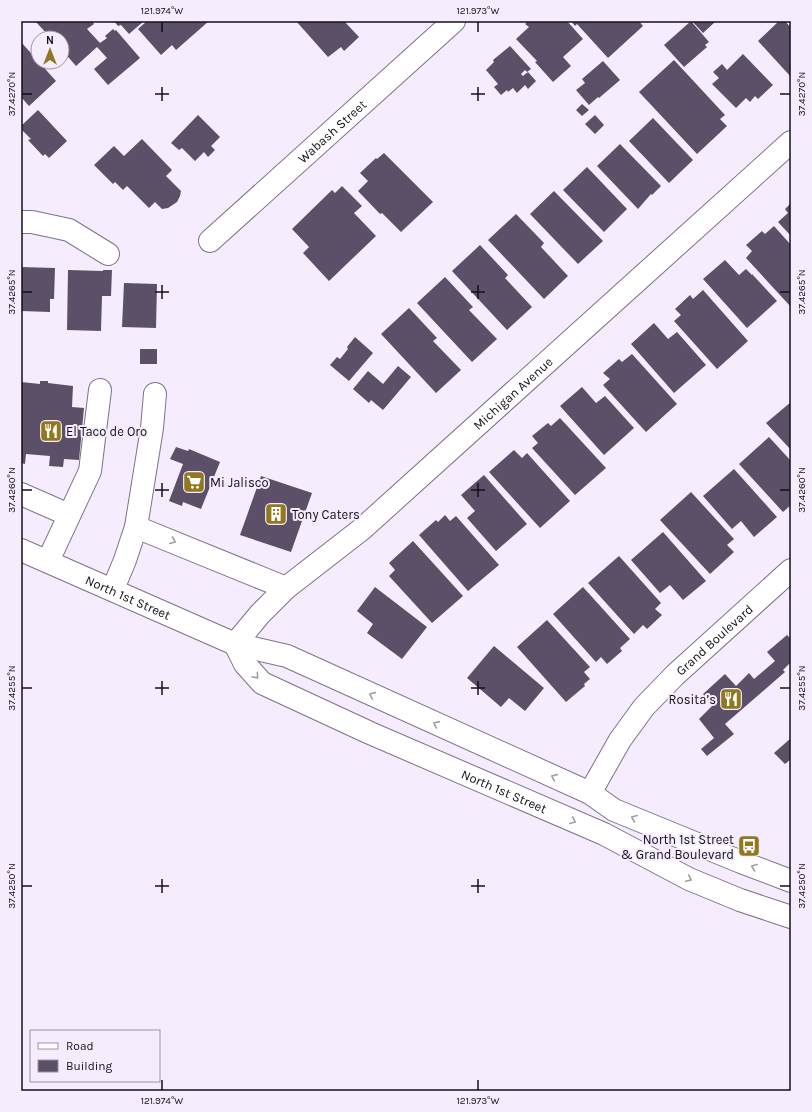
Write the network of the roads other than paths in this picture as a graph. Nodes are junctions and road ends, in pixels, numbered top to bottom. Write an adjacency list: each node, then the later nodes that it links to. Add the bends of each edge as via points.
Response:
1 (454, 21): 4 (main road, Wabash Street)
2 (791, 142): 14 (main road, Michigan Avenue, via 362,529)
3 (21, 222): 5 (main road, via 69,230)
4 (210, 241)
5 (108, 254)
6 (100, 390): 9 (main road, via 90,471)
7 (155, 394): 10 (main road)
8 (21, 494): 9 (main road)
9 (69, 515): 12 (main road)
10 (136, 527): 14 (main road, one-way to 14); 15 (main road)
11 (21, 550): 12 (main road, North 1st Street)
12 (48, 561): 15 (main road, North 1st Street)
13 (791, 570): 18 (main road, Grand Boulevard, via 675,674 644,707 620,740)
14 (286, 588): 16 (main road, Michigan Avenue)
15 (113, 589): 16 (main road, North 1st Street)
16 (235, 644): 17 (main road, North 1st Street, one-way to 17, via 245,664 262,683); 18 (main road, North 1st Street, one-way to 16, via 287,656)
17 (370, 733): 18 (main road, via 382,731 415,737 569,804 581,804); 20 (main road, North 1st Street, one-way to 20, via 604,834 689,879)
18 (590, 793): 19 (main road, North 1st Street, one-way to 18, via 614,810)
19 (791, 881)
20 (791, 917)

